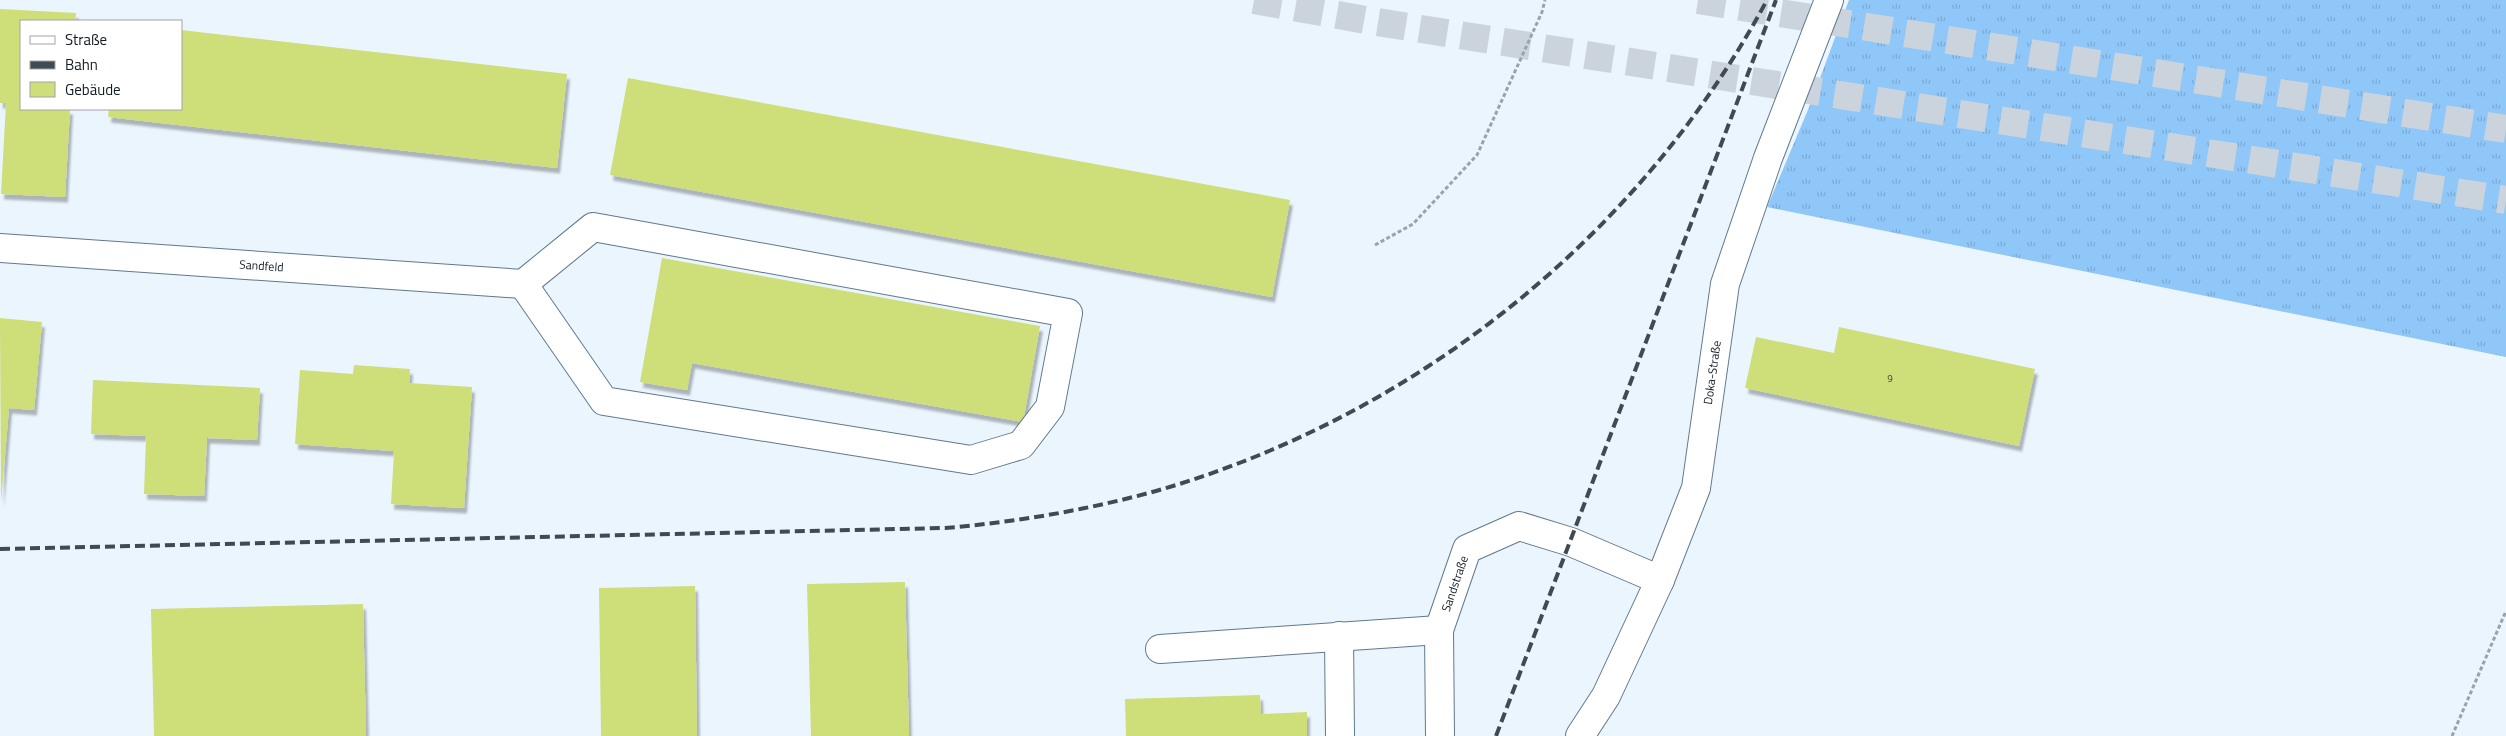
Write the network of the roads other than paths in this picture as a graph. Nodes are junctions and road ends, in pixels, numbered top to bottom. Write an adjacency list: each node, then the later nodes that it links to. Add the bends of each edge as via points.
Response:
1 (1828, 0): 4 (street, Doka-Straße, via 1768,158 1725,284 1696,488)
2 (0, 248): 3 (street, Sandfeld)
3 (523, 284): 3 (street, via 604,401 971,460 1022,445 1050,407 1068,313 593,227)
4 (1660, 580): 5 (street, Sandstraße, via 1571,542 1519,526 1467,549); 10 (street, Doka-Straße, via 1606,696)
5 (1439, 630): 6 (street); 9 (street, Sandstraße)
6 (1340, 636): 7 (street); 8 (street)
7 (1160, 649)
8 (1340, 736)
9 (1440, 736)
10 (1580, 736)

